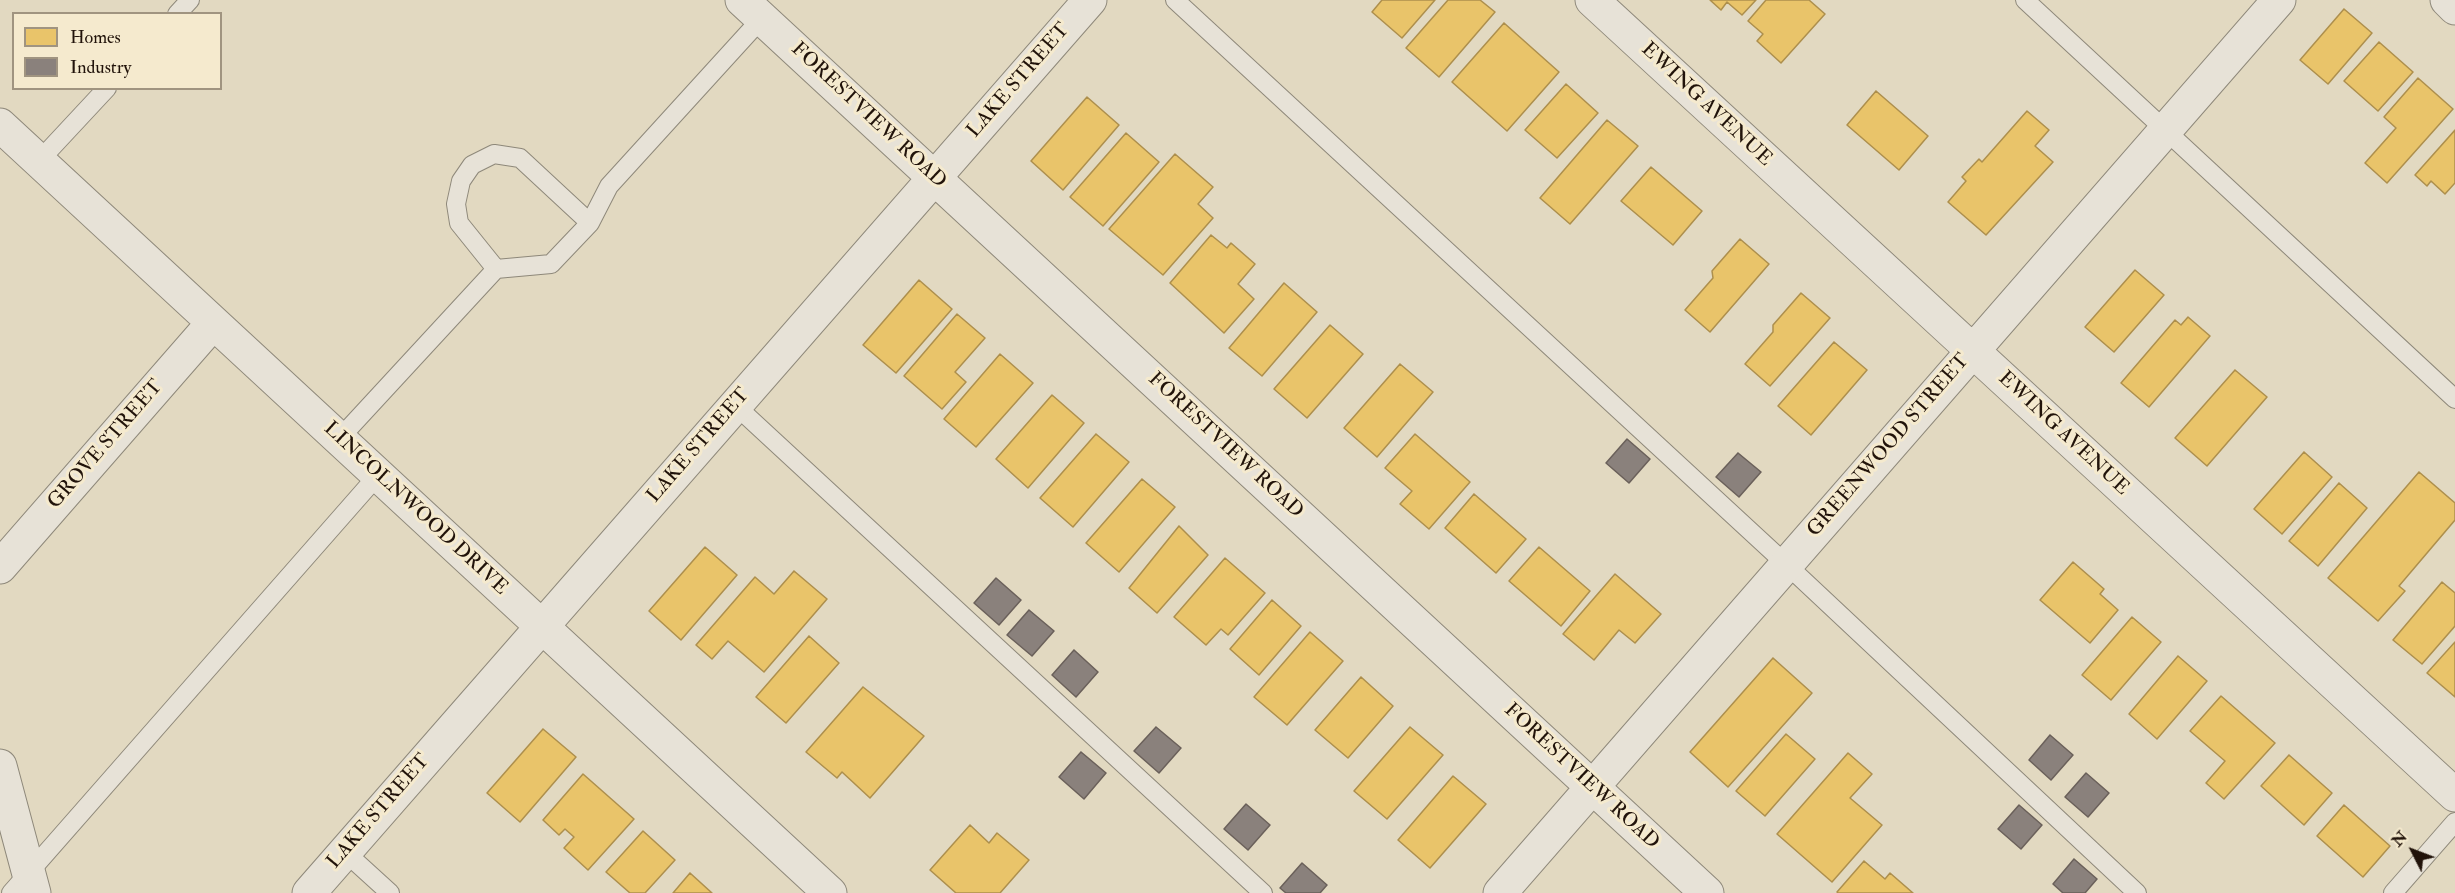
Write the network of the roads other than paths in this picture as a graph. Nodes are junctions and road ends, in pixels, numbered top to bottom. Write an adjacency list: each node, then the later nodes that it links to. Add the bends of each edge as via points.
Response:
1 (190, 0): 10 (lane)
2 (1090, 0): 15 (street, LAKE STREET)
3 (1174, 0): 24 (lane)
4 (1592, 0): 19 (street, EWING AVENUE)
5 (2025, 0): 13 (lane)
6 (2279, 0): 13 (street, GREENWOOD STREET)
7 (2447, 0): 8 (street)
8 (2455, 8)
9 (752, 9): 15 (street, FORESTVIEW ROAD); 16 (lane, via 609,186)
10 (179, 12)
11 (105, 90): 14 (lane)
12 (0, 125): 14 (street, LINCOLNWOOD DRIVE)
13 (2165, 130): 19 (street, GREENWOOD STREET); 20 (lane)
14 (39, 161): 18 (street, LINCOLNWOOD DRIVE)
15 (934, 178): 21 (street, LAKE STREET); 28 (street, FORESTVIEW ROAD)
16 (590, 223): 17 (lane, via 551,264); 17 (lane, via 520,158 494,154 472,165 460,181 456,204 459,223)
17 (496, 269): 22 (lane)
18 (213, 323): 22 (street, LINCOLNWOOD DRIVE); 25 (street, GROVE STREET)
19 (1972, 351): 24 (street, GREENWOOD STREET); 29 (street, EWING AVENUE)
20 (2455, 399)
21 (735, 405): 26 (street, LAKE STREET); 36 (lane)
22 (339, 439): 23 (street, LINCOLNWOOD DRIVE)
23 (378, 475): 26 (street, LINCOLNWOOD DRIVE); 32 (lane)
24 (1787, 565): 28 (street, GREENWOOD STREET); 39 (lane)
25 (0, 567)
26 (542, 626): 31 (street, LAKE STREET); 35 (street, LINCOLNWOOD DRIVE)
27 (0, 766): 32 (street)
28 (1593, 788): 37 (street, GREENWOOD STREET); 38 (street, FORESTVIEW ROAD)
29 (2455, 795)
30 (2455, 822): 40 (lane)
31 (345, 852): 33 (street, LAKE STREET); 34 (lane)
32 (24, 886)
33 (309, 893)
34 (390, 893)
35 (830, 893)
36 (1263, 893)
37 (1500, 893)
38 (1707, 893)
39 (2137, 893)
40 (2393, 893)

